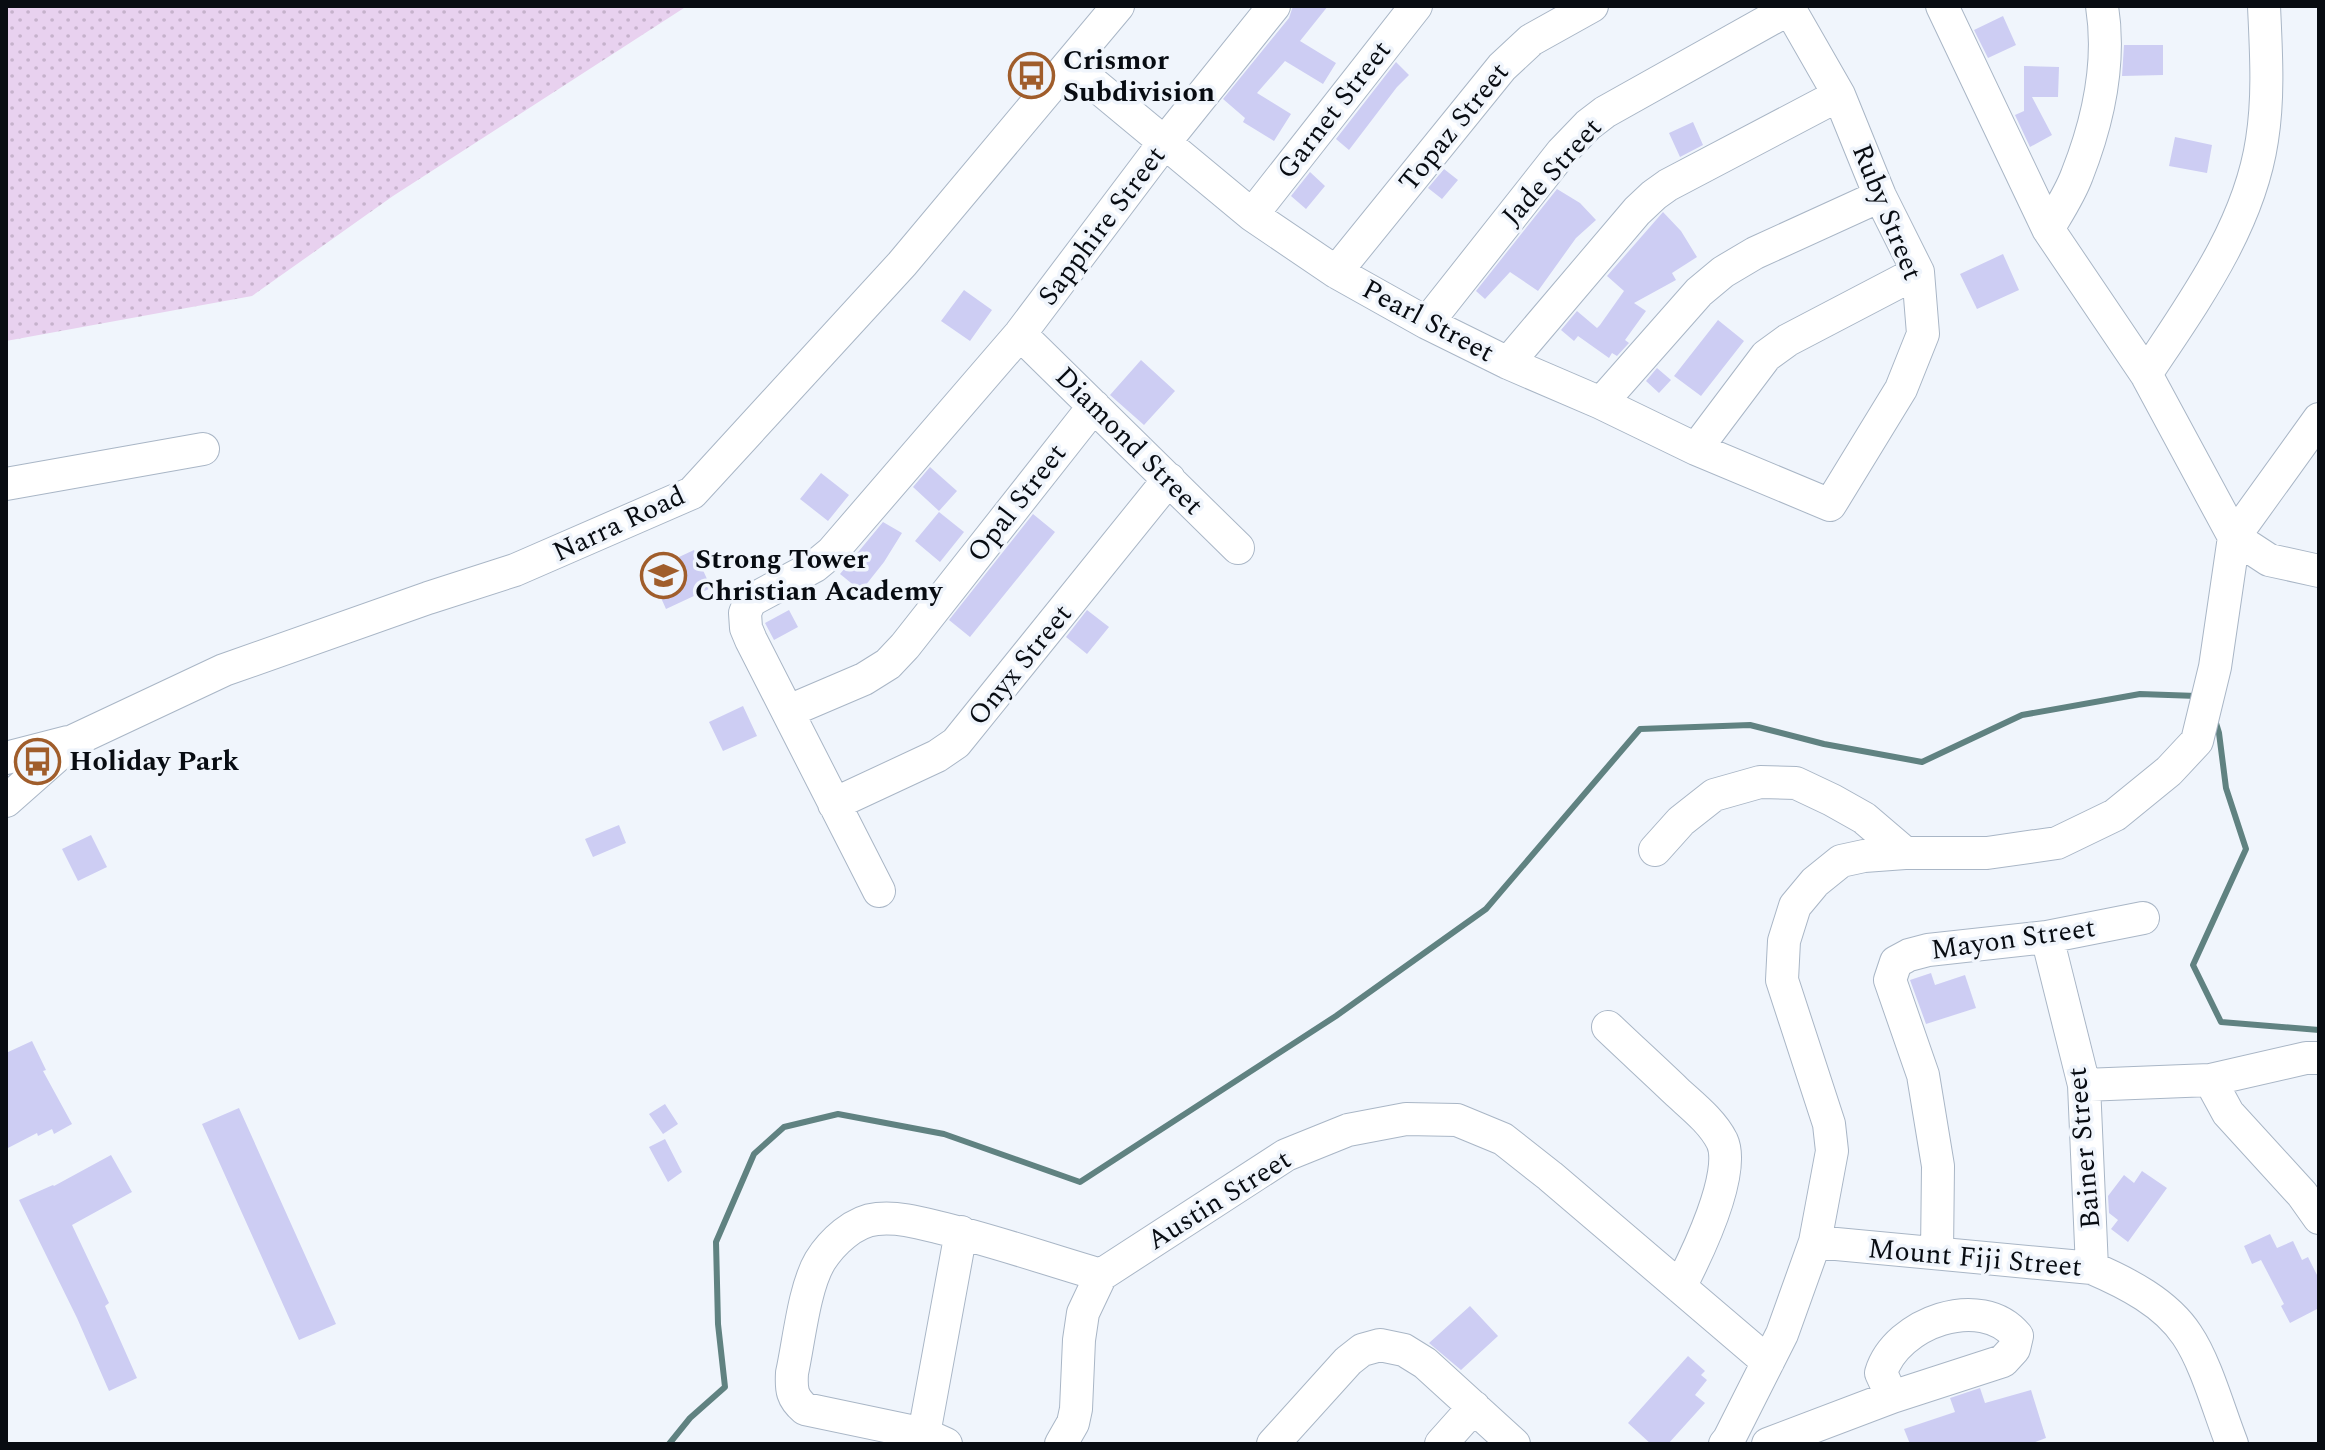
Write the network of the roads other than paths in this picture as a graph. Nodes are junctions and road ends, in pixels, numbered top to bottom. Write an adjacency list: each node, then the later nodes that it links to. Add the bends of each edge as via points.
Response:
1 (1118, 6): 9 (street, Narra Road)
2 (1274, 6): 11 (street, Sapphire Street)
3 (1416, 6): 13 (street, Garnet Street)
4 (1592, 6): 15 (street, Topaz Street, via 1531,40 1502,67)
5 (1942, 6): 14 (street)
6 (2102, 6): 14 (street, via 2105,63 2096,120 2076,178)
7 (2264, 6): 20 (street, via 2268,72 2262,141 2248,195 2226,246)
8 (1788, 8): 10 (street, Ruby Street); 17 (street, Jade Street, via 1588,125)
9 (1070, 64): 11 (street, Pearl Street); 33 (street, Narra Road, via 902,264 692,493 515,570 224,670)
10 (1839, 95): 12 (street, Ruby Street); 19 (street, via 1654,195)
11 (1164, 143): 13 (street, Pearl Street); 18 (street, Sapphire Street)
12 (1880, 196): 16 (street, Ruby Street); 21 (street, via 1723,272)
13 (1252, 215): 15 (street, Pearl Street)
14 (2048, 229): 20 (street)
15 (1336, 272): 17 (street, Pearl Street)
16 (1918, 272): 25 (street, via 1766,356); 28 (street, Ruby Street, via 1923,334 1901,389)
17 (1427, 323): 19 (street, Pearl Street)
18 (1020, 334): 22 (street, Diamond Street); 32 (street, Sapphire Street, via 832,552 750,601 746,628)
19 (1508, 363): 21 (street, Pearl Street)
20 (2146, 374): 29 (street)
21 (1601, 403): 25 (street, Pearl Street)
22 (1094, 406): 26 (street, Diamond Street); 32 (street, Opal Street, via 888,664)
23 (2319, 419): 29 (street)
24 (203, 449): 27 (street)
25 (1696, 449): 28 (street, Pearl Street)
26 (1169, 479): 30 (street, Diamond Street); 36 (street, Onyx Street, via 956,743)
27 (6, 484)
28 (1830, 505)
29 (2234, 537): 31 (street, via 2269,560); 38 (street, via 2215,667 2197,741 2169,771 2115,815 2057,843 1987,853)
30 (1238, 548)
31 (2319, 571)
32 (789, 711): 36 (street)
33 (75, 740): 34 (street); 35 (street, Narra Road)
34 (6, 758)
35 (6, 801)
36 (834, 804): 39 (street)
37 (1655, 850): 38 (street, via 1714,795 1760,782 1796,783 1832,800 1864,818)
38 (1905, 853): 48 (street, via 1841,861 1795,906 1784,941 1782,980 1829,1124 1832,1151)
39 (879, 891)
40 (2143, 918): 41 (street, Mayon Street)
41 (2047, 937): 45 (street, Bainer Street); 49 (street, Mayon Street, via 1928,950 1896,962 1890,980 1923,1075 1938,1166)
42 (1608, 1027): 52 (street, via 1709,1122 1722,1142 1726,1164 1721,1188)
43 (2319, 1058): 44 (street)
44 (2210, 1080): 45 (street); 46 (street, via 2228,1113)
45 (2084, 1085): 50 (street, Bainer Street)
46 (2319, 1218)
47 (961, 1232): 51 (street); 56 (street); 56 (street, via 902,1219 875,1219 853,1227 820,1260 811,1279 792,1373 794,1399 805,1409)
48 (1815, 1242): 49 (street, Mount Fiji Street); 53 (street)
49 (1937, 1253): 50 (street, Mount Fiji Street)
50 (2092, 1268): 63 (street, Mount Fiji Street, via 2123,1281 2164,1309 2187,1335)
51 (1101, 1275): 52 (street, Austin Street, via 1286,1155 1348,1130 1406,1119 1457,1120 1503,1139); 58 (street, via 1083,1313 1076,1409)
52 (1680, 1287): 53 (street, Austin Street)
53 (1768, 1362): 57 (street)
54 (1892, 1397): 62 (street)
55 (1474, 1407): 59 (street, via 1425,1363 1404,1350 1380,1345 1348,1361); 60 (street); 61 (street)
56 (935, 1439)
57 (1732, 1442)
58 (1061, 1444)
59 (1273, 1444)
60 (1441, 1444)
61 (1514, 1444)
62 (1768, 1444)
63 (2232, 1444)

